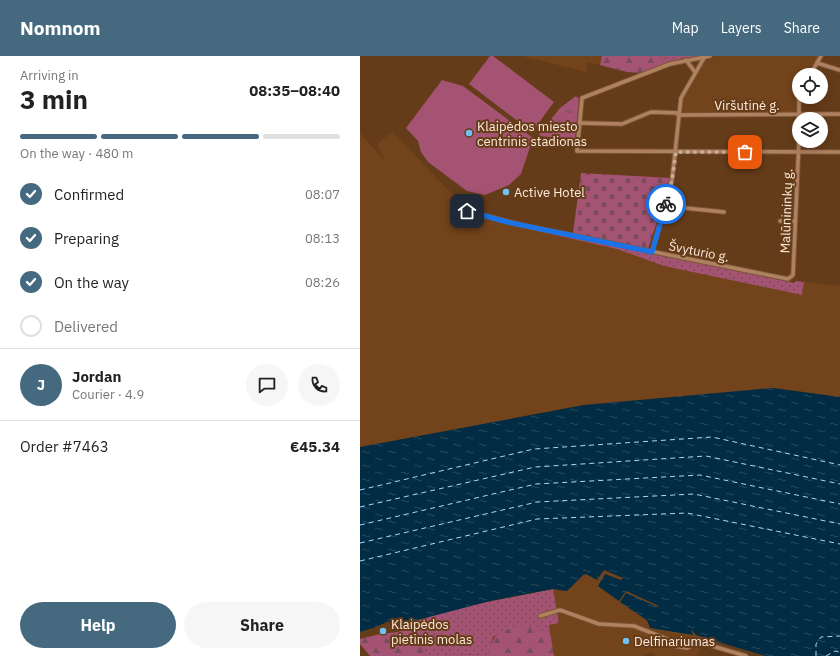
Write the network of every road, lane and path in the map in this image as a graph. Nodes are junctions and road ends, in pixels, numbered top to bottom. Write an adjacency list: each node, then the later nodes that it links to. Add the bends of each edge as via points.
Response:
1 (710, 56): 3 (street)
2 (821, 56): 5 (street)
3 (704, 58): 4 (street); 8 (street)
4 (686, 60): 8 (street); 13 (street, via 582,98)
5 (817, 63): 6 (street); 7 (street)
6 (814, 68)
7 (840, 70)
8 (695, 72): 9 (street, via 682,94)
9 (678, 114): 10 (street, Viršutinė g.); 13 (street, Viršutinė g., via 651,112 622,124); 15 (street)
10 (792, 114)
11 (828, 114): 12 (street, Viršutinė g.)
12 (840, 114)
13 (580, 122): 15 (street, via 578,151)
14 (798, 148): 17 (street, Malūnininkų g.)
15 (676, 152): 17 (street); 18 (street)
16 (840, 152): 17 (street)
17 (798, 153): 22 (street, Malūnininkų g.)
18 (665, 206): 20 (street); 23 (street)
19 (467, 211): 23 (street, Švyturio g., via 507,222)
20 (724, 212)
21 (780, 221): 22 (street)
22 (795, 221): 24 (street, Malūnininkų g., via 793,275)
23 (652, 252): 24 (street, Švyturio g.)
24 (788, 280)
25 (540, 616): 26 (street, via 560,610 599,624 634,626 667,639 675,646 687,648 699,642)
26 (746, 656)

